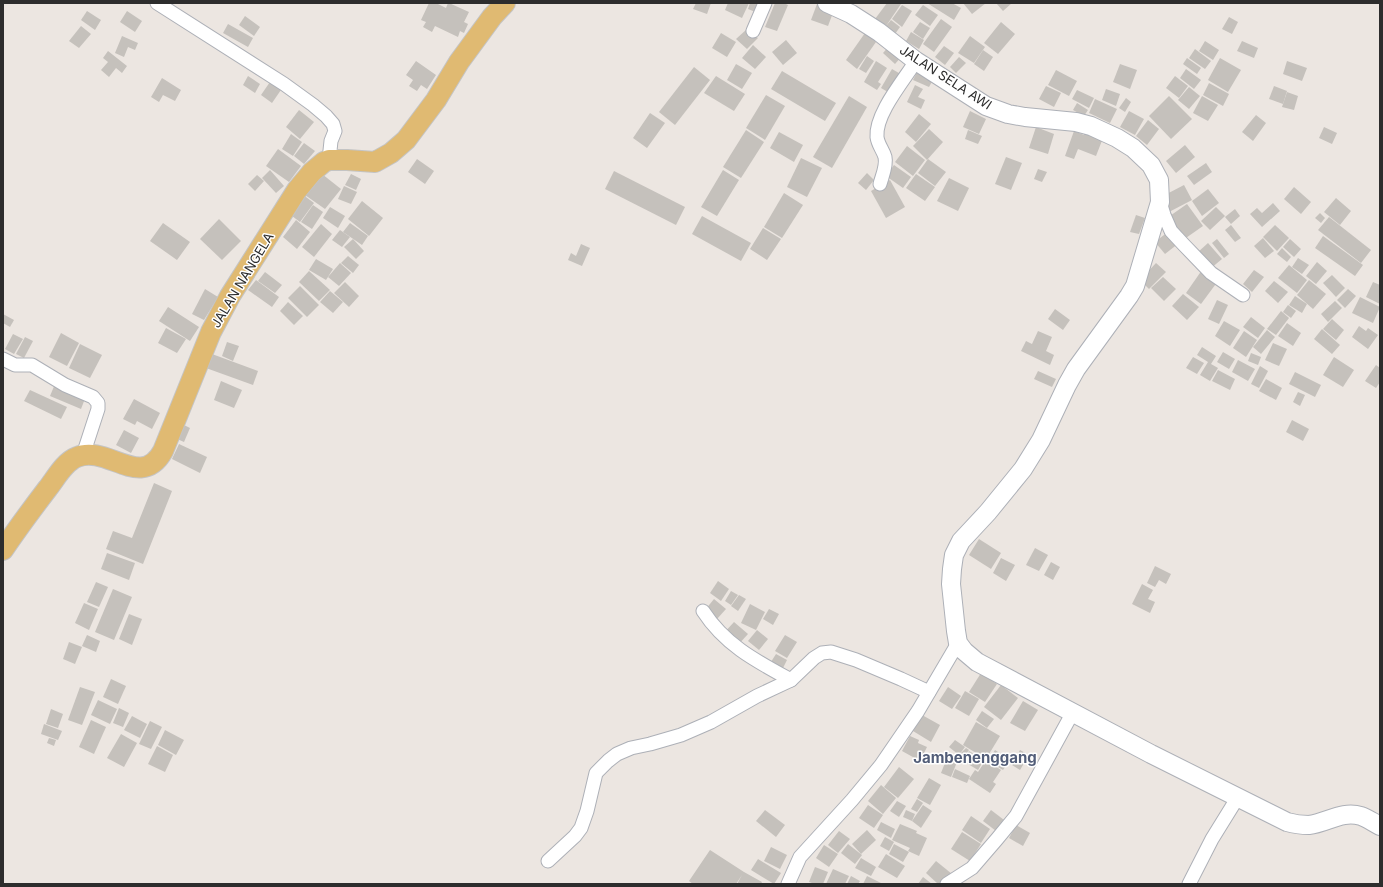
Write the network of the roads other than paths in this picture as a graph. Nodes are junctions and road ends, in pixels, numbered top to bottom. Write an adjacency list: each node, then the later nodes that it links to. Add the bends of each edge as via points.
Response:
1 (157, 3): 7 (street, via 314,105 333,124 335,131)
2 (505, 3): 7 (main road, via 492,17 406,140 375,162)
3 (765, 3): 5 (street)
4 (827, 3): 6 (street, JALAN SELA AWI, via 851,14)
5 (753, 31)
6 (916, 60): 8 (street, via 882,113 877,126 878,142 885,158); 9 (street, JALAN SELA AWI, via 986,106 1014,115 1084,124 1117,138 1133,148 1151,165 1159,180)
7 (329, 160): 12 (main road, JALAN NANGELA, via 319,165 297,190 230,296 204,348 159,458 149,466 136,468 100,456)
8 (880, 184)
9 (1160, 202): 10 (street, via 1171,231 1211,273); 15 (street, JALAN SELA AWI, via 1129,296 1076,369 1041,440 1023,469 960,541 954,555 951,584)
10 (1243, 295)
11 (3, 359): 12 (street, via 15,365 32,365 65,385 93,397 98,403 98,409)
12 (83, 455): 13 (main road, via 73,459 64,468)
13 (3, 550)
14 (704, 611): 16 (street, via 722,635 748,657)
15 (958, 643): 17 (street); 18 (street, via 977,662)
16 (791, 680): 17 (street, via 814,658 826,652 856,660); 21 (street, via 711,722 680,735 617,754 596,773 581,828 576,836)
17 (929, 692): 22 (street, via 881,765 800,857)
18 (1073, 712): 19 (street); 23 (street, via 1016,816 972,868)
19 (1238, 797): 20 (street, via 1295,824 1310,825 1350,814 1362,816); 24 (street)
20 (1380, 826)
21 (548, 861)
22 (788, 884)
23 (947, 884)
24 (1188, 884)

